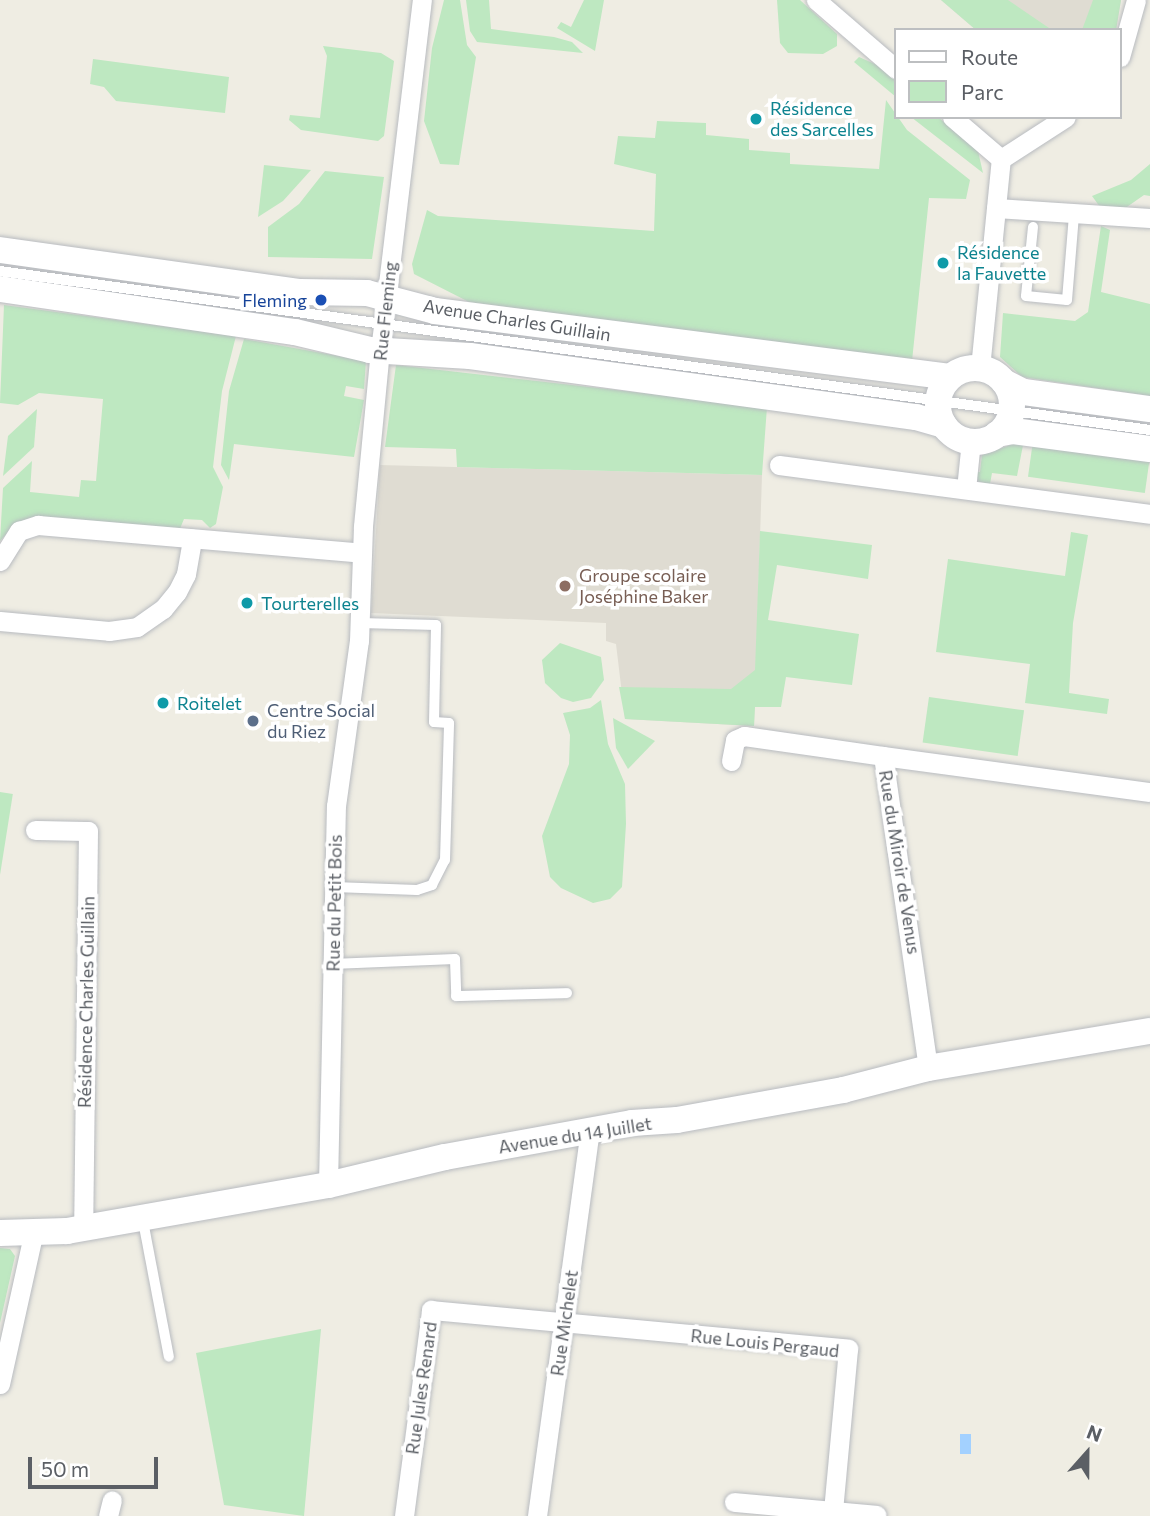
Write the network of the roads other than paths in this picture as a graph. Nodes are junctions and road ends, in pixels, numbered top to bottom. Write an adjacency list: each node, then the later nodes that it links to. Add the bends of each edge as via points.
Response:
1 (422, 0): 16 (street, Rue Fleming)
2 (816, 0): 5 (street)
3 (1136, 0): 4 (street)
4 (1122, 50)
5 (894, 67)
6 (954, 119): 8 (street)
7 (1063, 119): 8 (street)
8 (1001, 159): 9 (street)
9 (996, 208): 10 (street); 19 (street)
10 (1074, 215): 11 (street); 12 (lane, via 1067,300 1027,296)
11 (1150, 218)
12 (1033, 228)
13 (0, 250): 16 (street, Avenue Charles Guillain, via 300,292)
14 (0, 271): 17 (lane)
15 (0, 289): 18 (street, via 282,330)
16 (386, 296): 17 (street, Rue Fleming); 21 (street, Avenue Charles Guillain, via 435,311)
17 (383, 323): 18 (street, Rue Fleming); 21 (lane)
18 (380, 351): 24 (street, via 497,359 916,417); 33 (street, Rue Fleming)
19 (980, 368): 20 (street); 21 (street)
20 (1004, 382): 22 (street, via 1024,392); 23 (street)
21 (944, 388): 23 (lane); 24 (street)
22 (1150, 409)
23 (1012, 410): 25 (lane); 26 (street)
24 (944, 425): 27 (street)
25 (1150, 429)
26 (997, 434): 27 (street); 28 (street, via 1013,431)
27 (971, 441): 30 (street)
28 (1150, 449)
29 (779, 465): 30 (street)
30 (966, 489): 31 (street)
31 (1150, 514)
32 (192, 539): 33 (street); 34 (street, via 27,526 10,541); 35 (street, via 186,574 177,592 163,610 137,627 109,631)
33 (362, 553): 36 (street, Rue Fleming)
34 (0, 561)
35 (0, 621)
36 (360, 623): 41 (street, Rue du Petit Bois, via 337,795); 41 (lane, via 436,625 434,722 449,723 444,860 432,884 417,890)
37 (883, 756): 38 (street, via 744,736 735,740); 39 (street, Rue du Miroir de Venus); 45 (street, Rue du Miroir de Venus)
38 (731, 761)
39 (1150, 792)
40 (35, 830): 49 (street, Résidence Charles Guillain, via 88,831)
41 (334, 887): 42 (street, Rue du Petit Bois)
42 (332, 964): 43 (lane, via 455,959 456,996); 47 (street, Rue du Petit Bois)
43 (567, 993)
44 (1150, 1031): 45 (street, Avenue du 14 Juillet)
45 (928, 1068): 46 (street, Avenue du 14 Juillet, via 704,1115)
46 (590, 1130): 47 (street, Avenue du 14 Juillet, via 433,1159); 52 (street, Rue Michelet)
47 (328, 1185): 48 (street, Avenue du 14 Juillet)
48 (142, 1217): 49 (street, Avenue du 14 Juillet); 53 (lane)
49 (83, 1227): 51 (street, Avenue du 14 Juillet)
50 (0, 1233): 51 (street, Avenue du 14 Juillet)
51 (33, 1235): 54 (street)
52 (565, 1323): 56 (street, Rue Louis Pergaud, via 848,1349); 58 (street, Rue Jules Renard, via 431,1310); 59 (street, Rue Michelet)
53 (169, 1357)
54 (0, 1384)
55 (734, 1502): 56 (street)
56 (833, 1511): 57 (street)
57 (876, 1515)
58 (404, 1516)
59 (537, 1516)

